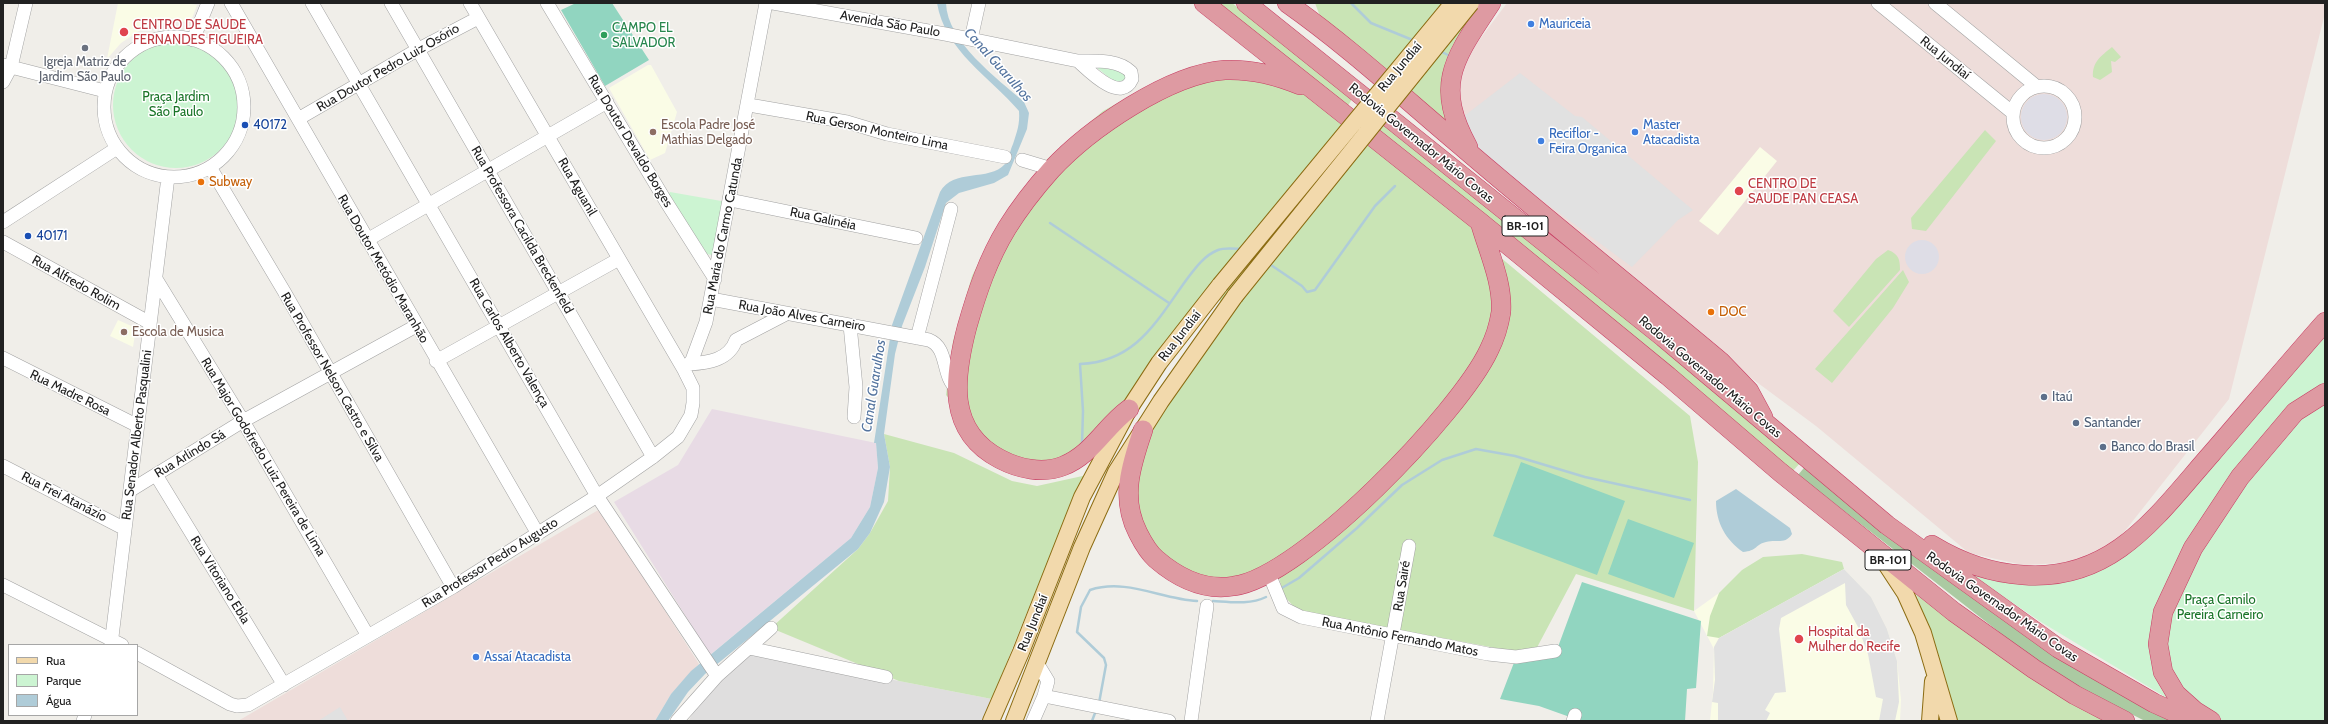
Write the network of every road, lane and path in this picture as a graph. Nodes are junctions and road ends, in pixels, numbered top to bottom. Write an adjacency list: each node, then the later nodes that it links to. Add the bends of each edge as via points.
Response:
1 (26, 3): 27 (street)
2 (208, 3): 24 (street)
3 (231, 3): 36 (street, Rua Doutor Metódio Maranhão)
4 (312, 3): 29 (street, Rua Carlos Alberto Valença)
5 (392, 3): 25 (street, Rua Professora Cacilda Breckenfeld)
6 (470, 3): 21 (street, Rua Aguanil)
7 (547, 3): 33 (street, Rua Doutor Devaldo Borges)
8 (766, 3): 34 (street, Rua Maria do Carmo Catunda)
9 (773, 3): 20 (street, Avenida São Paulo)
10 (979, 3): 23 (street)
11 (1204, 3): 32 (highway, Rodovia Governador Mário Covas / BR-101)
12 (1246, 3): 77 (highway, Rodovia Governador Mário Covas / BR-101, via 1663,337)
13 (1287, 3): 22 (highway)
14 (1306, 3): 22 (highway)
15 (1453, 3): 72 (main road, Rua Jundiaí, bridge, via 1220,285 1159,363)
16 (1472, 3): 76 (main road, Rua Jundiaí, bridge, via 1235,296)
17 (1491, 3): 39 (highway, via 1456,60 1449,84 1452,114)
18 (1878, 3): 35 (street, Rua Jundiaí)
19 (1935, 3): 30 (street)
20 (814, 7): 23 (street, Avenida São Paulo)
21 (478, 18): 25 (street, Rua Doutor Pedro Luiz Osório); 37 (street, Rua Aguanil)
22 (1318, 25): 39 (highway, via 1365,62)
23 (965, 38): 26 (street, Avenida São Paulo)
24 (193, 40): 31 (street, via 163,38 143,44 126,56 113,73); 42 (street, via 214,49 226,59 235,72 243,95 244,114 238,135 225,157)
25 (417, 50): 29 (street, Rua Doutor Pedro Luiz Osório); 44 (street, Rua Professora Cacilda Breckenfeld)
26 (1078, 61)
27 (7, 66): 28 (street); 31 (street)
28 (3, 82)
29 (360, 84): 36 (street, Rua Doutor Pedro Luiz Osório); 47 (street, Rua Carlos Alberto Valença)
30 (2036, 86): 35 (street, via 2020,96); 35 (street, via 2053,87 2068,97 2075,116 2074,126 2068,136 2061,143 2051,147 2033,146 2016,131)
31 (105, 91): 38 (street, via 103,103 107,127)
32 (1318, 93): 43 (highway, via 1257,72 1232,70 1204,74 1167,88 1125,111 1091,135); 50 (highway, Rodovia Governador Mário Covas / BR-101)
33 (607, 102): 37 (street); 56 (street, Rua Doutor Devaldo Borges)
34 (749, 105): 40 (street, Rua Gerson Monteiro Lima, via 847,122 887,134); 46 (street, Rua Maria do Carmo Catunda)
35 (2013, 113)
36 (298, 119): 52 (street, Rua Doutor Metódio Maranhão)
37 (548, 136): 44 (street); 54 (street, Rua Aguanil)
38 (117, 148): 45 (street, via 128,160 147,172); 49 (street)
39 (1472, 155): 77 (highway, via 1721,362 1749,391)
40 (1005, 157)
41 (1022, 160): 43 (street)
42 (210, 167): 45 (street, via 190,176); 69 (street, Rua Professor Nelson Castro e Silva)
43 (1052, 169): 70 (highway, via 1027,198 1007,228 988,265 974,301 965,336)
44 (488, 172): 47 (street); 57 (street, Rua Professora Cacilda Breckenfeld)
45 (168, 177): 55 (street, Rua Senador Alberto Pasqualini)
46 (730, 200): 51 (street, Rua Galinéia); 56 (street, Rua Maria do Carmo Catunda)
47 (429, 205): 52 (street); 64 (street, Rua Carlos Alberto Valença)
48 (950, 208): 65 (street)
49 (3, 222)
50 (1480, 222): 87 (highway, Rodovia Governador Mário Covas / BR-101); 88 (highway, via 1498,283 1501,312 1489,351 1464,388 1400,464 1347,515)
51 (916, 238)
52 (367, 240): 63 (street, Rua Doutor Metódio Maranhão)
53 (3, 242): 61 (street, Rua Alfredo Rolim)
54 (619, 259): 57 (street); 68 (street, Rua Aguanil)
55 (156, 278): 61 (street, Rua Senador Alberto Pasqualini); 74 (street, Rua Major Godofredo Luiz Pereira de Lima)
56 (715, 279): 58 (street, Rua Maria do Carmo Catunda)
57 (559, 294): 64 (street); 78 (street, Rua Professora Cacilda Breckenfeld)
58 (711, 299): 59 (street, Rua João Alves Carneiro); 68 (street, Rua Maria do Carmo Catunda, via 706,322)
59 (786, 314): 62 (street, Rua João Alves Carneiro); 68 (street, via 736,340 733,348 715,362)
60 (2325, 322): 82 (highway, via 2161,511 2127,544 2085,569 2037,576 2007,574 1981,568 1933,546 1890,516)
61 (150, 323): 75 (street, Rua Senador Alberto Pasqualini)
62 (850, 325): 65 (street, Rua João Alves Carneiro); 73 (street, via 856,387)
63 (416, 326): 67 (street, Rua Doutor Metódio Maranhão); 69 (street, Rua Arlindo Sá)
64 (499, 326): 67 (street); 83 (street, Rua Carlos Alberto Valença)
65 (911, 337): 70 (street, Rua João Alves Carneiro, via 937,344 947,376)
66 (3, 358): 75 (street, Rua Madre Rosa)
67 (436, 361): 85 (street, Rua Doutor Metódio Maranhão)
68 (687, 367): 78 (street, Rua Professor Pedro Augusto, via 693,388 694,403 691,415 678,437)
69 (330, 372): 74 (street, Rua Arlindo Sá); 90 (street, Rua Professor Nelson Castro e Silva)
70 (957, 389): 72 (highway, via 958,406 964,423 980,445 1001,460 1030,469 1061,467 1076,460)
71 (2325, 394): 116 (highway, via 2295,412 2240,477 2194,548 2163,612 2158,644 2163,672 2176,694)
72 (1129, 409): 106 (main road, Rua Jundiaí, via 1082,497 1022,652)
73 (854, 417)
74 (243, 421): 80 (street, Rua Arlindo Sá); 94 (street, Rua Major Godofredo Luiz Pereira de Lima)
75 (138, 426): 81 (street, Rua Senador Alberto Pasqualini)
76 (1143, 430): 88 (highway, via 1127,490 1132,521 1151,555 1182,578 1210,586 1234,586); 99 (main road, Rua Jundiaí, via 1116,472 1101,503)
77 (1772, 430): 82 (highway, Rodovia Governador Mário Covas / BR-101)
78 (653, 457): 83 (street, Rua Professor Pedro Augusto)
79 (3, 466): 84 (street, Rua Frei Atanázio)
80 (156, 475): 81 (street, Rua Arlindo Sá); 103 (street, Rua Vitoriano Ebla)
81 (131, 490): 84 (street, Rua Senador Alberto Pasqualini)
82 (1847, 492): 115 (highway, Rodovia Governador Mário Covas / BR-101, via 1894,530 2058,648 2154,703)
83 (597, 496): 85 (street, Rua Professor Pedro Augusto); 100 (street, Rua Carlos Alberto Valença)
84 (125, 528): 95 (street, Rua Senador Alberto Pasqualini)
85 (538, 534): 90 (street, Rua Professor Pedro Augusto)
86 (1409, 546): 93 (street, Rua Sairé)
87 (1878, 552): 101 (main road, via 1905,593 1923,633); 114 (highway, Rodovia Governador Mário Covas / BR-101, via 1954,612 2034,669 2075,695)
88 (1269, 574): 93 (street, Rua Antônio Fernando Matos, via 1278,599 1288,612 1301,617)
89 (3, 585): 95 (street)
90 (453, 587): 94 (street, Rua Professor Pedro Augusto)
91 (1207, 606): 110 (street)
92 (771, 628): 96 (street)
93 (1394, 634): 97 (street, Rua Antônio Fernando Matos, via 1488,654 1516,657); 111 (street, Rua Sairé)
94 (368, 636): 103 (street, Rua Professor Pedro Augusto)
95 (115, 643)
96 (749, 648): 100 (street); 102 (street)
97 (1555, 651)
98 (138, 654): 103 (street, Rua Professor Pedro Augusto, via 237,706 248,705)
99 (1037, 663): 104 (street, via 1048,681); 107 (main road, Rua Jundiaí)
100 (715, 673): 105 (street)
101 (1934, 673): 112 (main road); 113 (main road)
102 (886, 677)
103 (284, 684)
104 (1044, 696): 108 (street); 109 (street)
105 (677, 721)
106 (991, 721)
107 (1014, 721)
108 (1033, 721)
109 (1170, 721)
110 (1191, 721)
111 (1377, 721)
112 (1930, 721)
113 (1949, 721)
114 (2125, 721)
115 (2194, 721)
116 (2211, 721)

